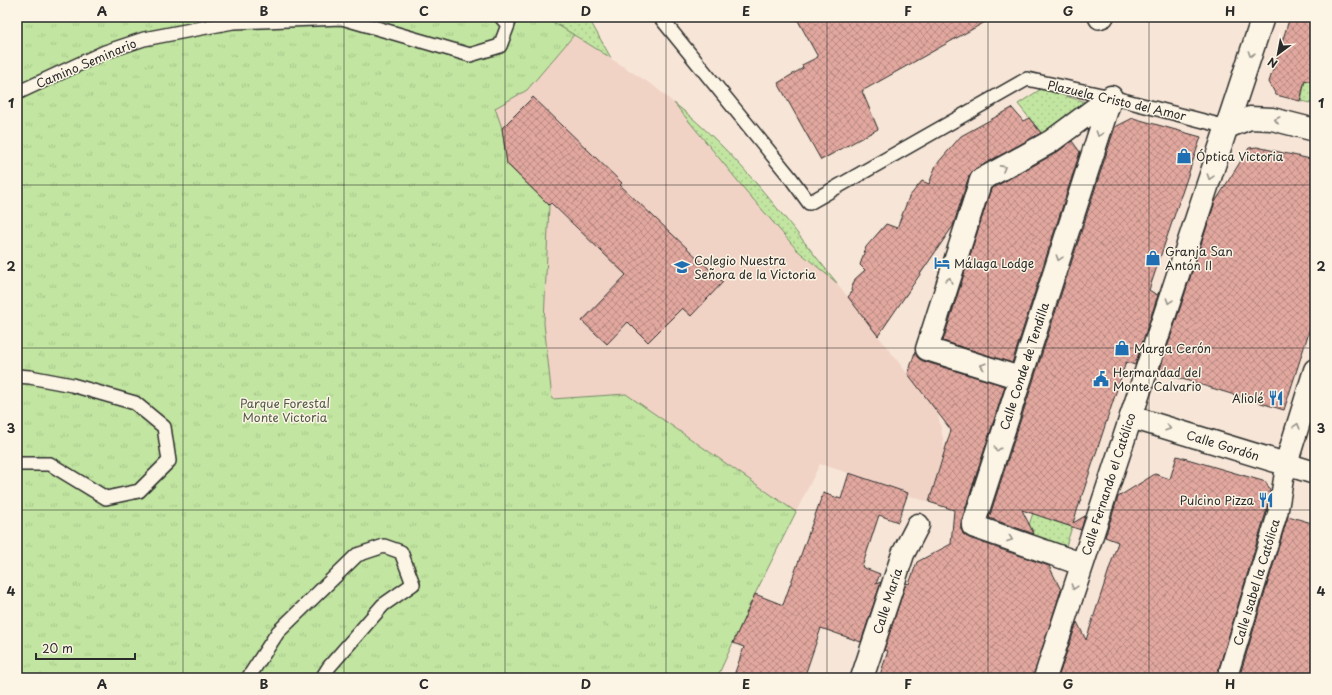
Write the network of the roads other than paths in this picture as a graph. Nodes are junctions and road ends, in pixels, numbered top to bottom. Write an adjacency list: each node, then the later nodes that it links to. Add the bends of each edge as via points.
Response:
1 (501, 17): 6 (lane, Camino Seminario, via 508,25 500,46 470,55 342,18 233,22 144,38 106,52)
2 (660, 17): 7 (lane, Plazuela Cristo del Amor, via 809,203 1027,79)
3 (1098, 17): 4 (street)
4 (1104, 17)
5 (1263, 17): 8 (street, Calle Fernando el Católico, one-way to 8)
6 (17, 93)
7 (1111, 97): 8 (lane, Plazuela Cristo del Amor); 12 (street, Calle Conde de Tendilla, one-way to 12); 12 (street, one-way to 7, via 927,349 981,180 1050,142)
8 (1227, 127): 9 (street, one-way to 8, via 1272,119 1250,118); 13 (street, Calle Fernando el Católico, one-way to 13)
9 (1315, 130)
10 (1315, 370): 15 (street, Calle Isabel la Católica, one-way to 10)
11 (17, 376): 14 (lane, via 72,385 135,403 164,427 170,461 139,491 106,498 50,464)
12 (1020, 378): 18 (street, Calle Conde de Tendilla, one-way to 18, via 973,526)
13 (1131, 417): 15 (street, Calle Gordón, one-way to 15); 18 (street, Calle Fernando el Católico)
14 (17, 464)
15 (1286, 464): 16 (street, Calle Gordón); 23 (street, Calle Isabel la Católica, via 1278,512)
16 (1315, 473)
17 (918, 525): 21 (street, Calle María, via 903,554)
18 (1081, 564): 22 (street, Calle Fernando el Católico, one-way to 22)
19 (248, 678): 20 (lane, via 278,632 357,555 384,546 401,552 413,584 383,605)
20 (322, 678)
21 (862, 678)
22 (1045, 678)
23 (1227, 678)

